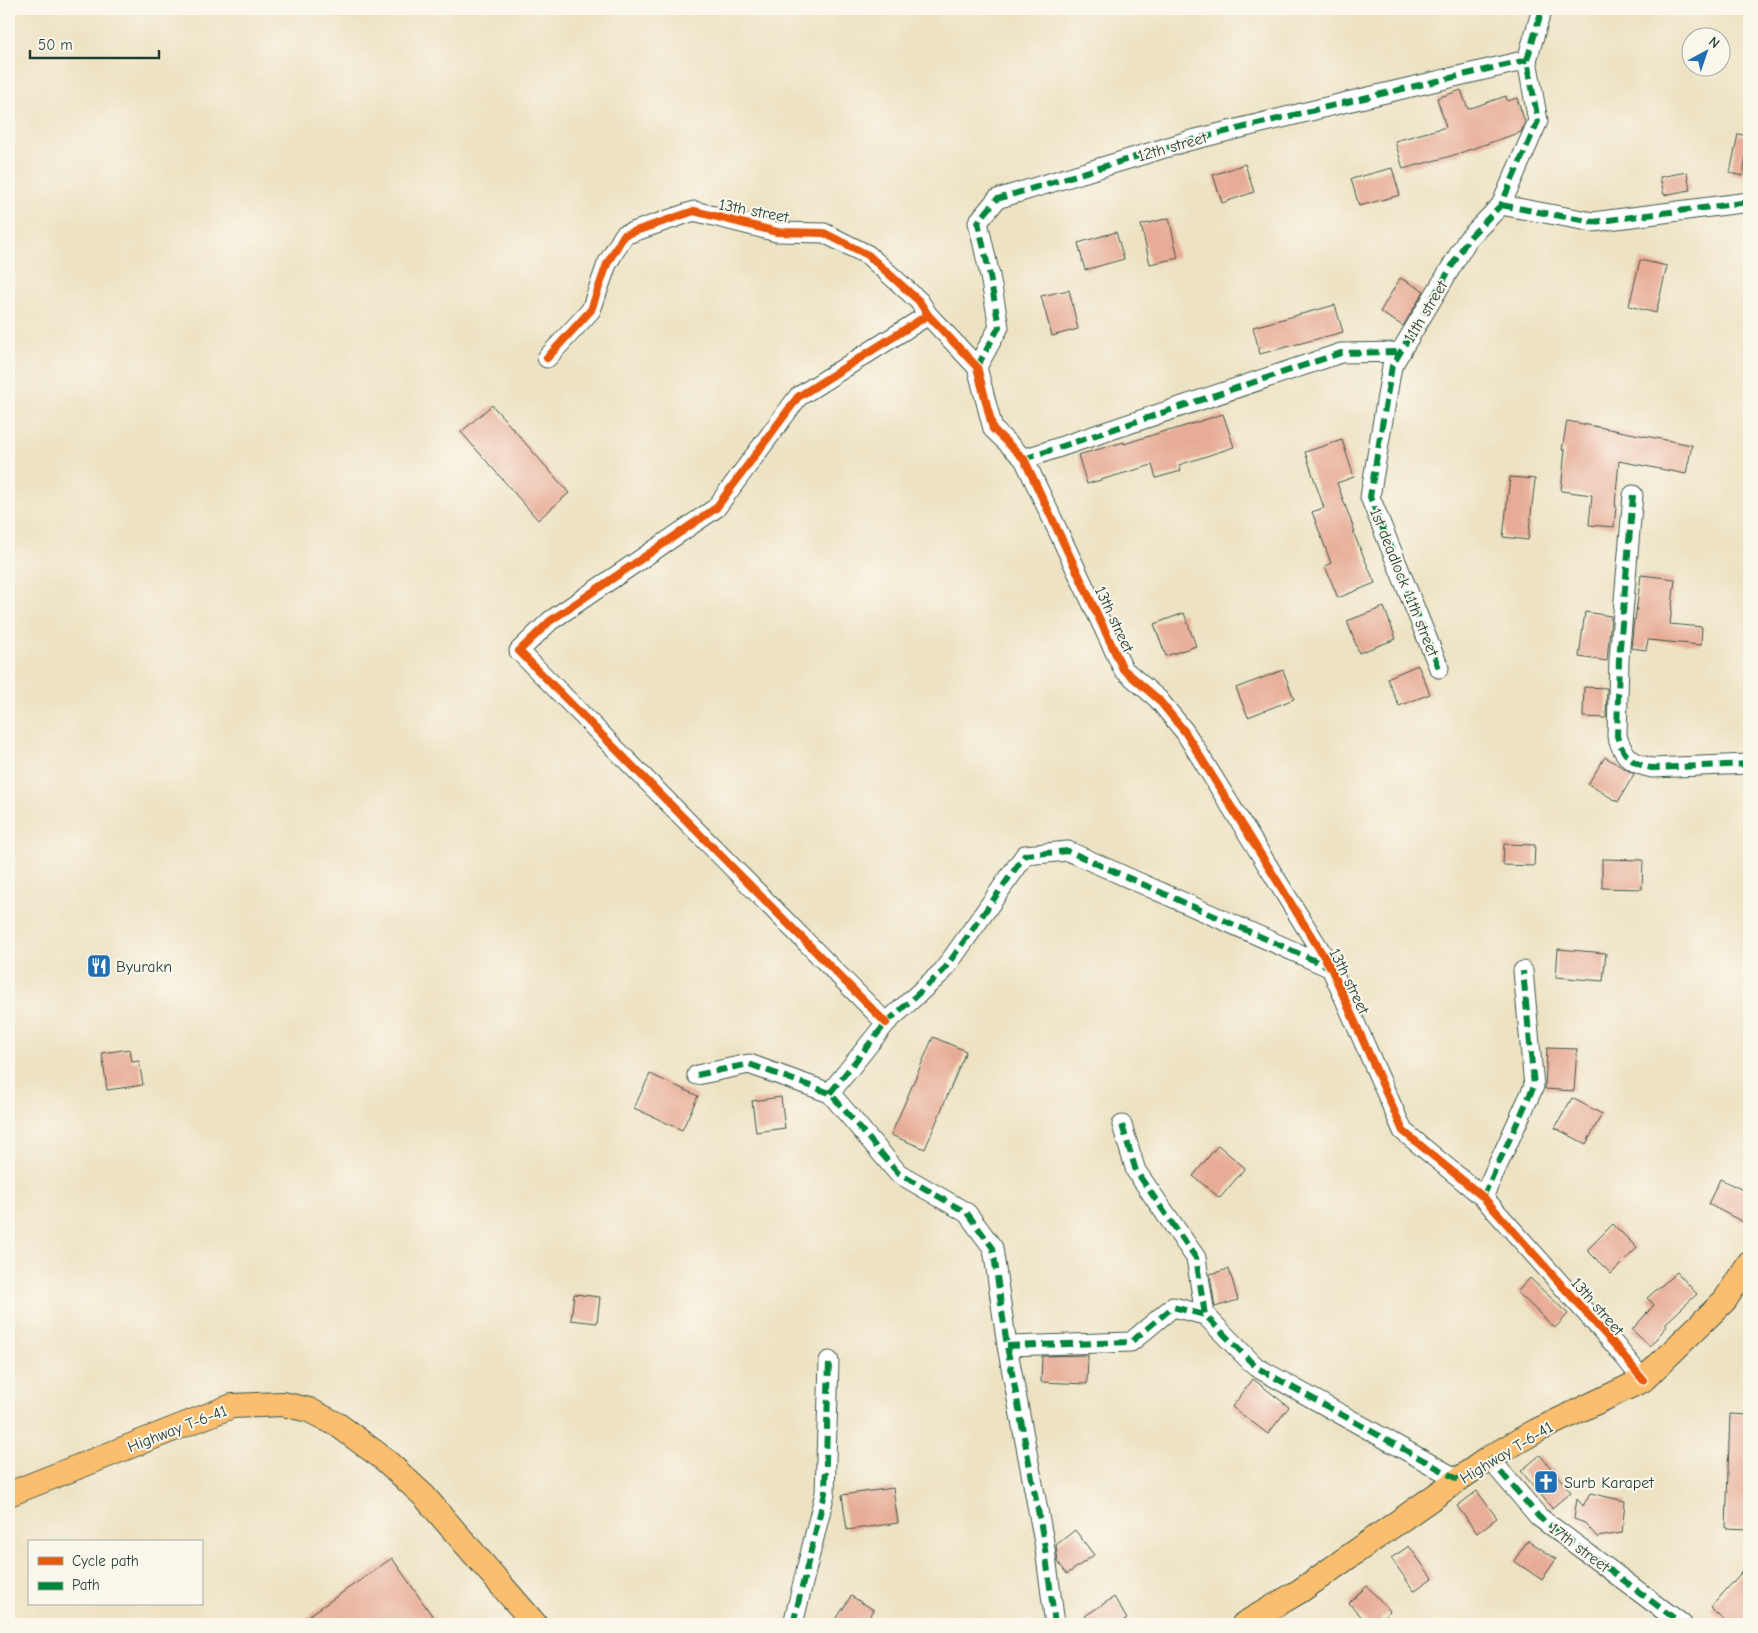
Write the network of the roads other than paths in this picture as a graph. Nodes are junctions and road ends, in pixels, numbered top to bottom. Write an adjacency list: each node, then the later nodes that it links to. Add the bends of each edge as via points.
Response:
1 (1542, 9): 2 (street)
2 (1527, 60): 4 (street, via 1538,121); 8 (street, 12th street, via 1188,141 996,198 978,222 999,327)
3 (1749, 202): 4 (street, via 1593,222)
4 (1501, 205): 6 (street, 11th street, via 1468,239)
5 (928, 315): 7 (street, 13th street, via 919,301 868,255 824,232 777,232 694,211 624,235 607,264 591,310); 8 (street, 13th street); 15 (street, via 798,397 716,508 550,621 519,651)
6 (1401, 352): 9 (street, 11th street, via 1341,353); 11 (street, 1st deadlock 11th street, via 1392,366 1370,497)
7 (548, 358)
8 (977, 367): 9 (street, 13th street, via 993,429)
9 (1024, 459): 13 (street, 13th street, via 1123,669 1158,699 1185,732)
10 (1633, 495): 12 (street, via 1618,659 1617,736 1623,753 1640,765 1652,768)
11 (1439, 668)
12 (1749, 764)
13 (1331, 968): 15 (street, via 1068,851 1024,855 943,971); 19 (street, 13th street, via 1403,1131)
14 (1523, 971): 19 (street, via 1534,1086)
15 (886, 1023): 17 (street)
16 (697, 1075): 17 (street, via 749,1064)
17 (830, 1094): 22 (street, via 898,1173 967,1213 994,1248)
18 (1122, 1126): 21 (street, via 1136,1171 1196,1258)
19 (1484, 1197): 24 (street, 13th street)
20 (1749, 1263): 24 (main road, Highway T-6-41, via 1725,1300)
21 (1205, 1315): 22 (street, via 1174,1307 1131,1342); 26 (street, via 1256,1367)
22 (1007, 1346): 30 (street, via 1044,1542)
23 (829, 1361): 29 (street, via 825,1492)
24 (1643, 1380): 25 (main road, Highway T-6-41, via 1536,1431)
25 (1489, 1458): 26 (main road, Highway T-6-41); 32 (street, 17th street, via 1539,1517)
26 (1459, 1480): 31 (main road, Highway T-6-41, via 1300,1591)
27 (9, 1492): 28 (main road, Highway T-6-41, via 232,1406 283,1404 309,1410 369,1447 424,1496)
28 (535, 1624)
29 (794, 1624)
30 (1055, 1624)
31 (1244, 1624)
32 (1682, 1624)

